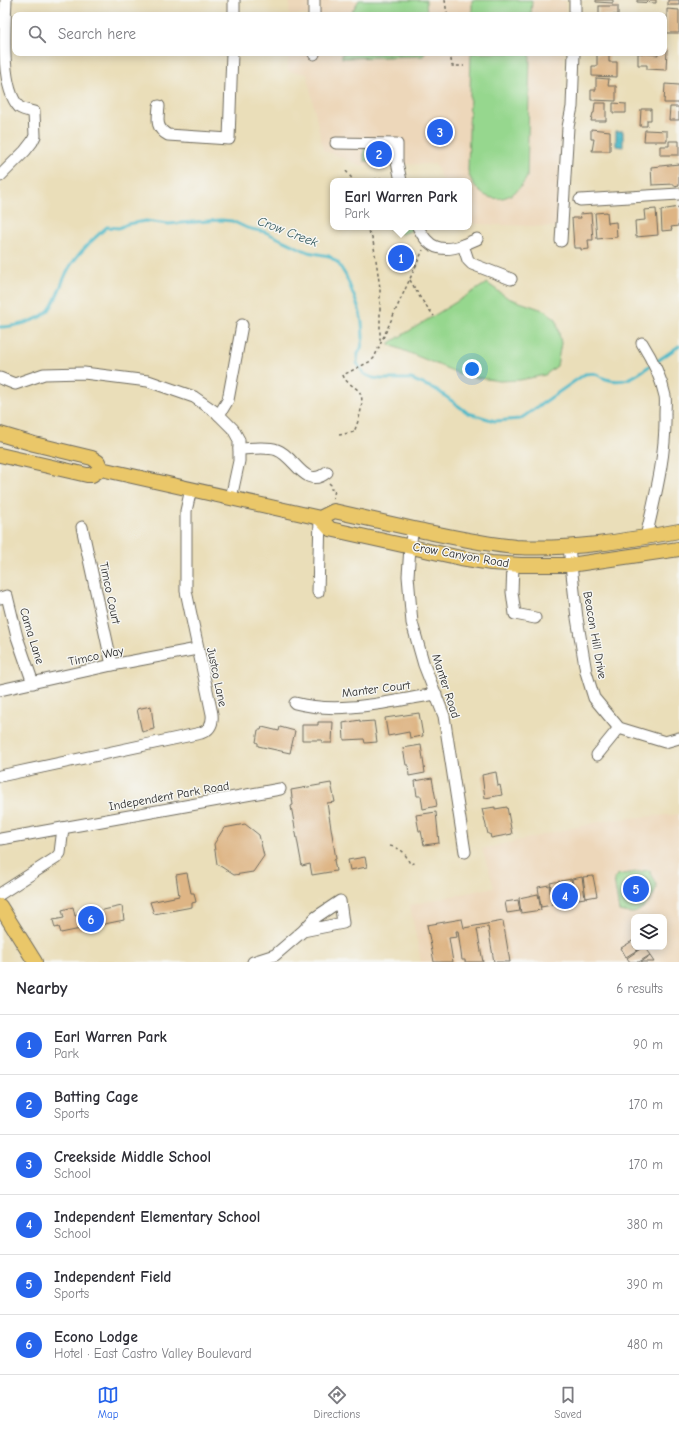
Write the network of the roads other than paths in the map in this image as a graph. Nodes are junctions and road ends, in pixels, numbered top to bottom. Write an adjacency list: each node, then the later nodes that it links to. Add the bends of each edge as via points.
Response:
1 (6, 0): 12 (street, via 6,80 11,94 20,107 34,112 35,136 25,151)
2 (234, 0): 5 (street)
3 (314, 0): 6 (street)
4 (575, 0): 7 (street)
5 (234, 12)
6 (314, 12)
7 (575, 12)
8 (232, 56): 10 (street, via 229,139 168,136 161,131 158,124)
9 (574, 56): 18 (street)
10 (158, 106)
11 (336, 143): 13 (street, via 397,144)
12 (0, 176)
13 (400, 178)
14 (679, 194): 15 (street)
15 (580, 200)
16 (420, 230): 19 (street, via 426,241 432,245 447,250)
17 (477, 239): 19 (street)
18 (561, 241)
19 (463, 245): 20 (street, via 472,264)
20 (511, 279)
21 (242, 325): 24 (street, via 228,400)
22 (642, 343): 36 (street, via 658,375 665,397 666,430 661,470)
23 (0, 378): 24 (street, via 15,384 44,374 84,373 148,381 194,397)
24 (219, 415): 26 (street, via 233,429)
25 (0, 434): 28 (main road, Crow Canyon Road, via 92,458 98,462)
26 (239, 449): 29 (street, via 276,449 307,476 314,478); 31 (street, via 240,461)
27 (0, 455): 28 (main road, Crow Canyon Road, via 87,475)
28 (101, 469): 30 (main road, Crow Canyon Road)
29 (325, 475)
30 (191, 489): 31 (main road, Crow Canyon Road); 45 (street, Justco Lane, via 186,511 185,580 186,597)
31 (231, 498): 32 (main road, Crow Canyon Road)
32 (325, 515): 34 (main road, Crow Canyon Road, via 334,511); 37 (main road, Crow Canyon Road, via 330,529); 42 (street)
33 (82, 527): 46 (street, Timco Court)
34 (413, 528): 37 (street, Manter Road); 38 (main road, Crow Canyon Road, via 496,545)
35 (679, 531): 36 (main road, Crow Canyon Road)
36 (646, 537): 38 (main road, Crow Canyon Road)
37 (410, 547): 40 (main road, Crow Canyon Road, via 471,560); 49 (street, Manter Road, via 408,576 412,623 424,665)
38 (569, 547): 41 (street, Beacon Hill Drive)
39 (679, 549): 41 (main road, Crow Canyon Road)
40 (513, 565): 41 (main road, Crow Canyon Road); 44 (street, via 512,592 515,614)
41 (570, 565): 51 (street, Beacon Hill Drive, via 586,672 594,698)
42 (318, 592)
43 (3, 597): 47 (street, Cama Lane)
44 (535, 618)
45 (198, 649): 46 (street, Timco Way); 54 (street, Justco Lane, via 212,718 210,727 205,732)
46 (112, 665): 47 (street, Timco Way)
47 (33, 682): 48 (street, Timco Way)
48 (0, 690)
49 (436, 694): 50 (street, Manter Court, via 354,707 312,707); 58 (street, Manter Road, via 444,716)
50 (295, 703)
51 (619, 728): 52 (street, via 665,742); 53 (street)
52 (679, 738)
53 (597, 755)
54 (0, 776)
55 (280, 789): 56 (street, Independent Park Road)
56 (63, 828): 57 (street, Independent Park Road); 59 (street, via 60,853 56,858)
57 (1, 839)
58 (465, 852)
59 (0, 894)
60 (0, 906): 62 (main road)
61 (303, 931): 63 (street, via 275,955)
62 (35, 962)
63 (253, 962)

